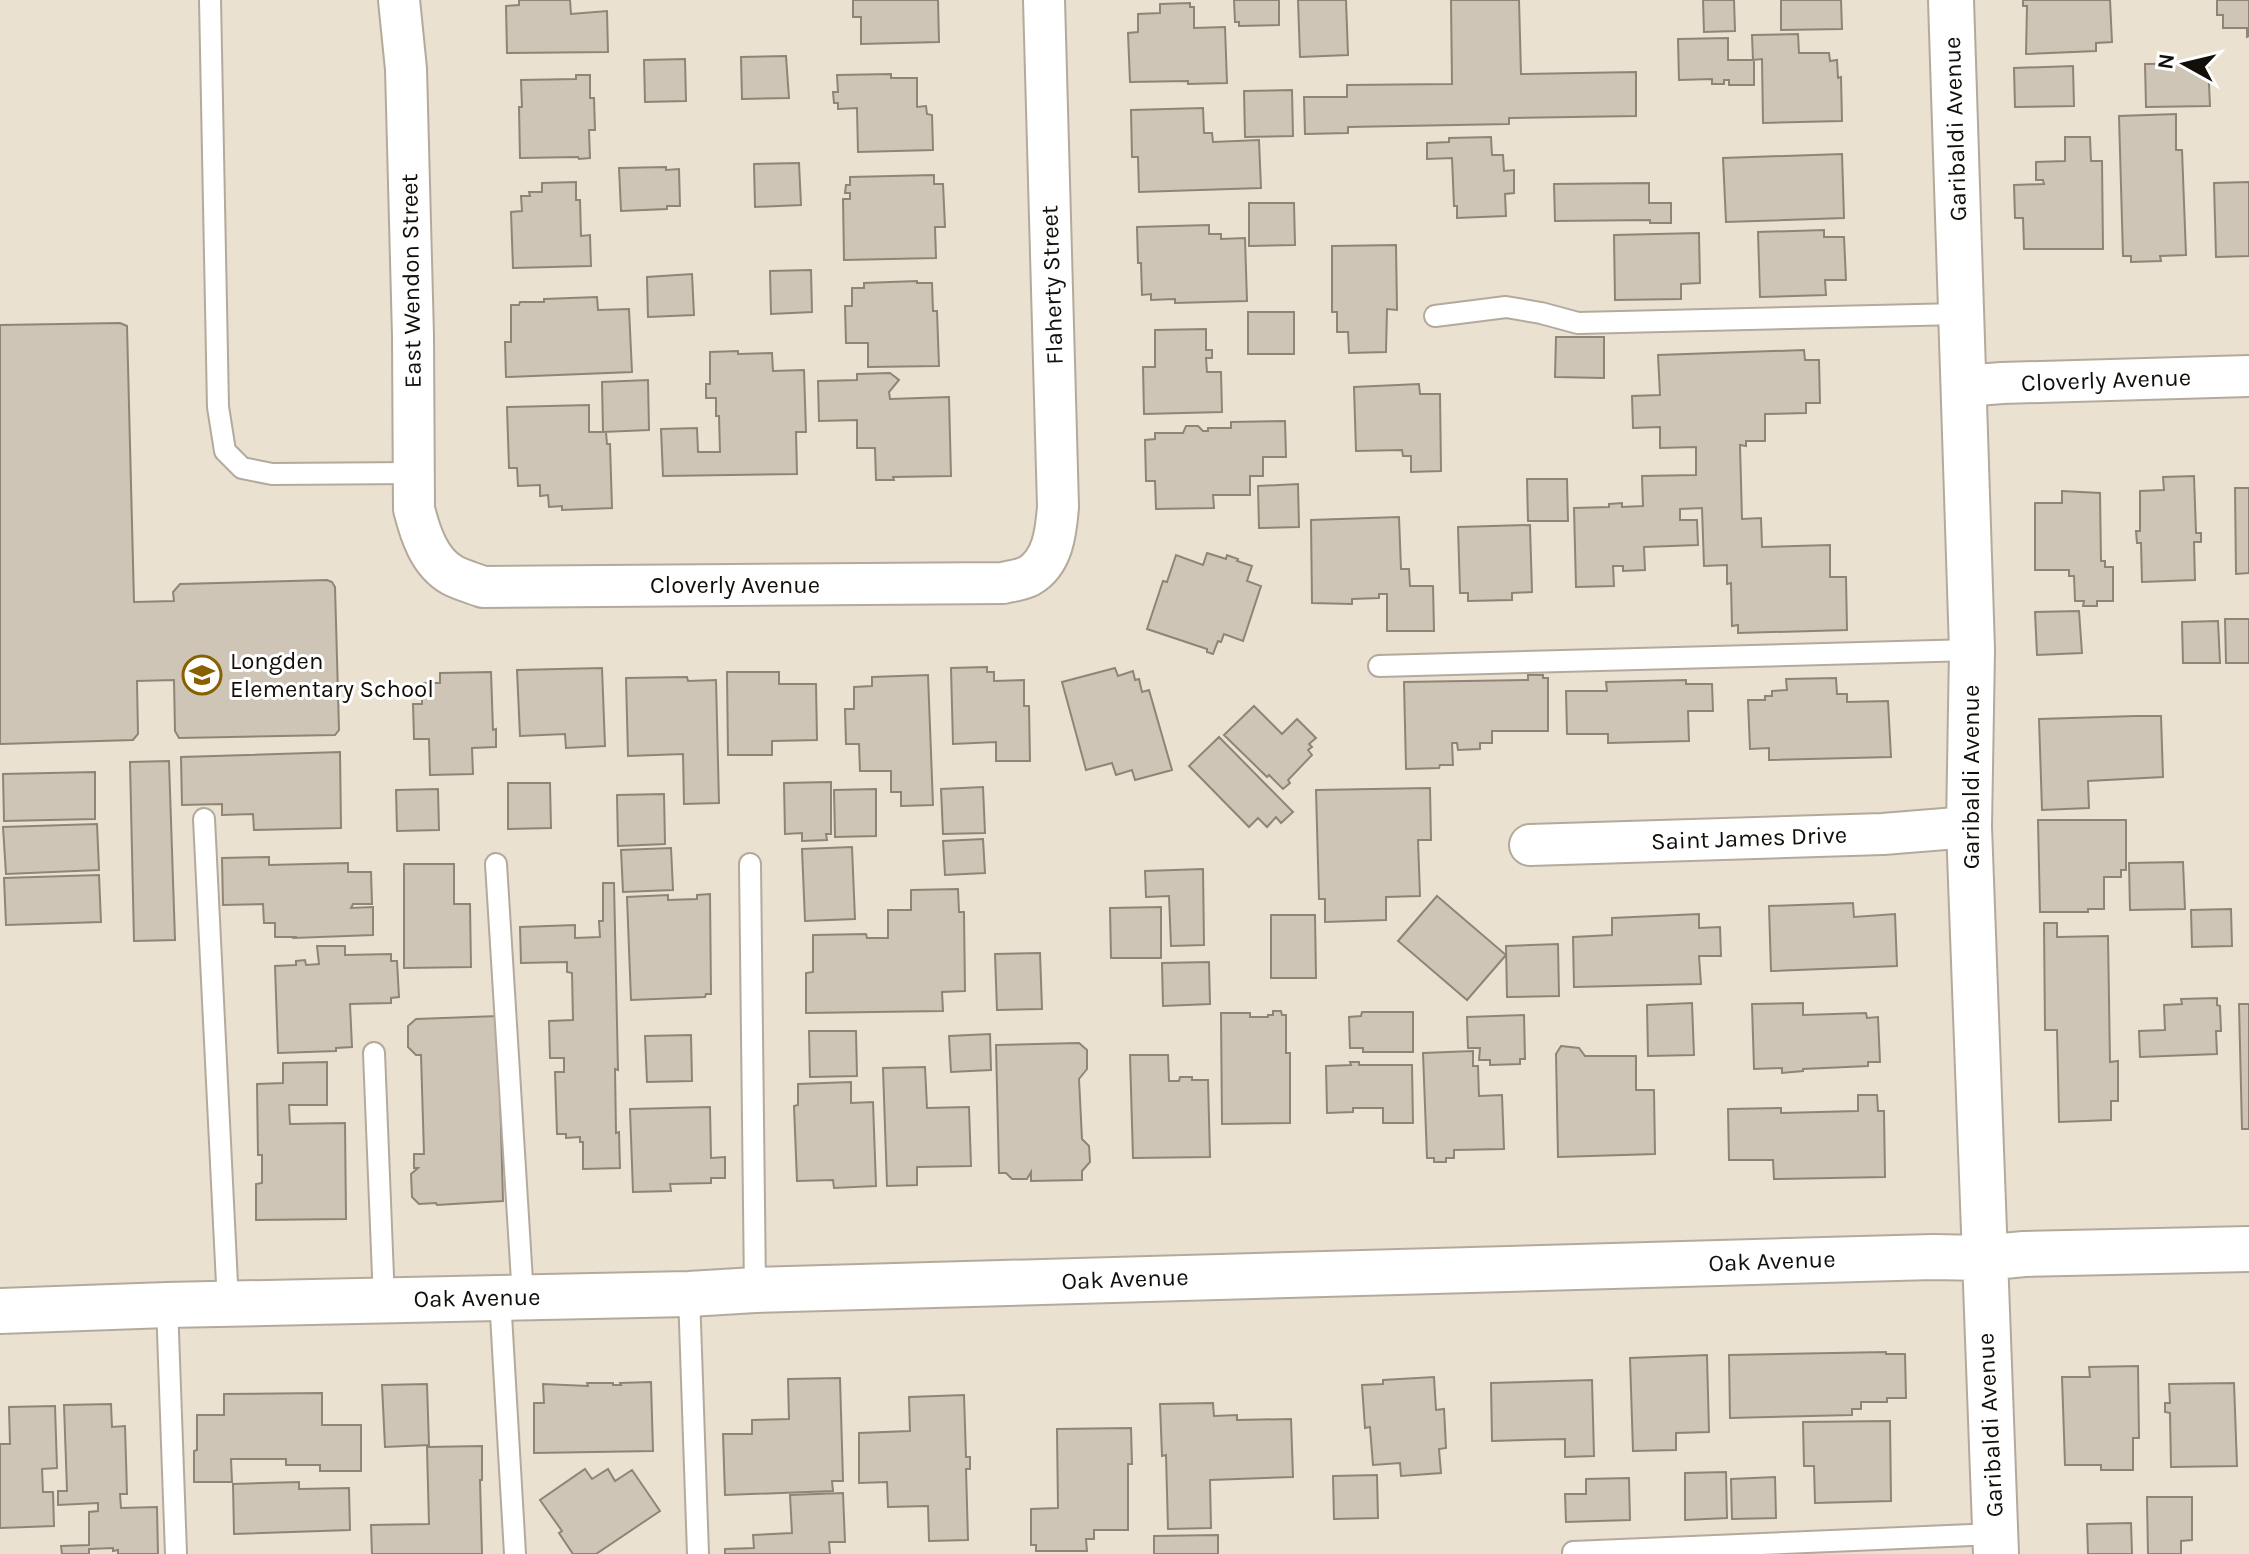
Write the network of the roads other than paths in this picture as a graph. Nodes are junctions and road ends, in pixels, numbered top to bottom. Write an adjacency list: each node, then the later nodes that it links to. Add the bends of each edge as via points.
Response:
1 (210, 0): 9 (lane, via 218,407 225,451 242,468 272,474)
2 (399, 0): 9 (street, East Wendon Street, via 406,69)
3 (1044, 0): 11 (street, Flaherty Street, via 1058,507 1055,539)
4 (1951, 0): 5 (street, Garibaldi Avenue)
5 (1960, 314): 6 (lane, via 1578,323 1506,307); 8 (street, Garibaldi Avenue)
6 (1435, 316)
7 (2249, 376): 8 (street, Cloverly Avenue)
8 (1964, 386): 12 (street, Garibaldi Avenue)
9 (414, 473): 10 (street, East Wendon Street, via 414,509)
10 (434, 558): 11 (street, Cloverly Avenue, via 450,574 483,587 1003,583 1027,577)
11 (1041, 566)
12 (1972, 650): 13 (lane); 15 (street, Garibaldi Avenue)
13 (1379, 666)
14 (204, 819): 26 (lane)
15 (1969, 827): 16 (street, Saint James Drive); 21 (street, Garibaldi Avenue)
16 (1530, 845)
17 (496, 864): 24 (lane)
18 (750, 864): 22 (lane)
19 (374, 1053): 25 (lane)
20 (2249, 1249): 21 (street, Oak Avenue)
21 (1983, 1258): 22 (street, Oak Avenue); 29 (street, Garibaldi Avenue)
22 (755, 1290): 23 (street, Oak Avenue)
23 (689, 1294): 24 (street, Oak Avenue); 33 (lane)
24 (511, 1297): 25 (street, Oak Avenue); 32 (lane)
25 (384, 1301): 26 (street, Oak Avenue)
26 (228, 1304): 27 (street, Oak Avenue)
27 (167, 1305): 28 (street, Oak Avenue); 31 (lane)
28 (0, 1311)
29 (1995, 1544): 30 (lane)
30 (1573, 1552)
31 (176, 1554)
32 (515, 1554)
33 (698, 1554)

